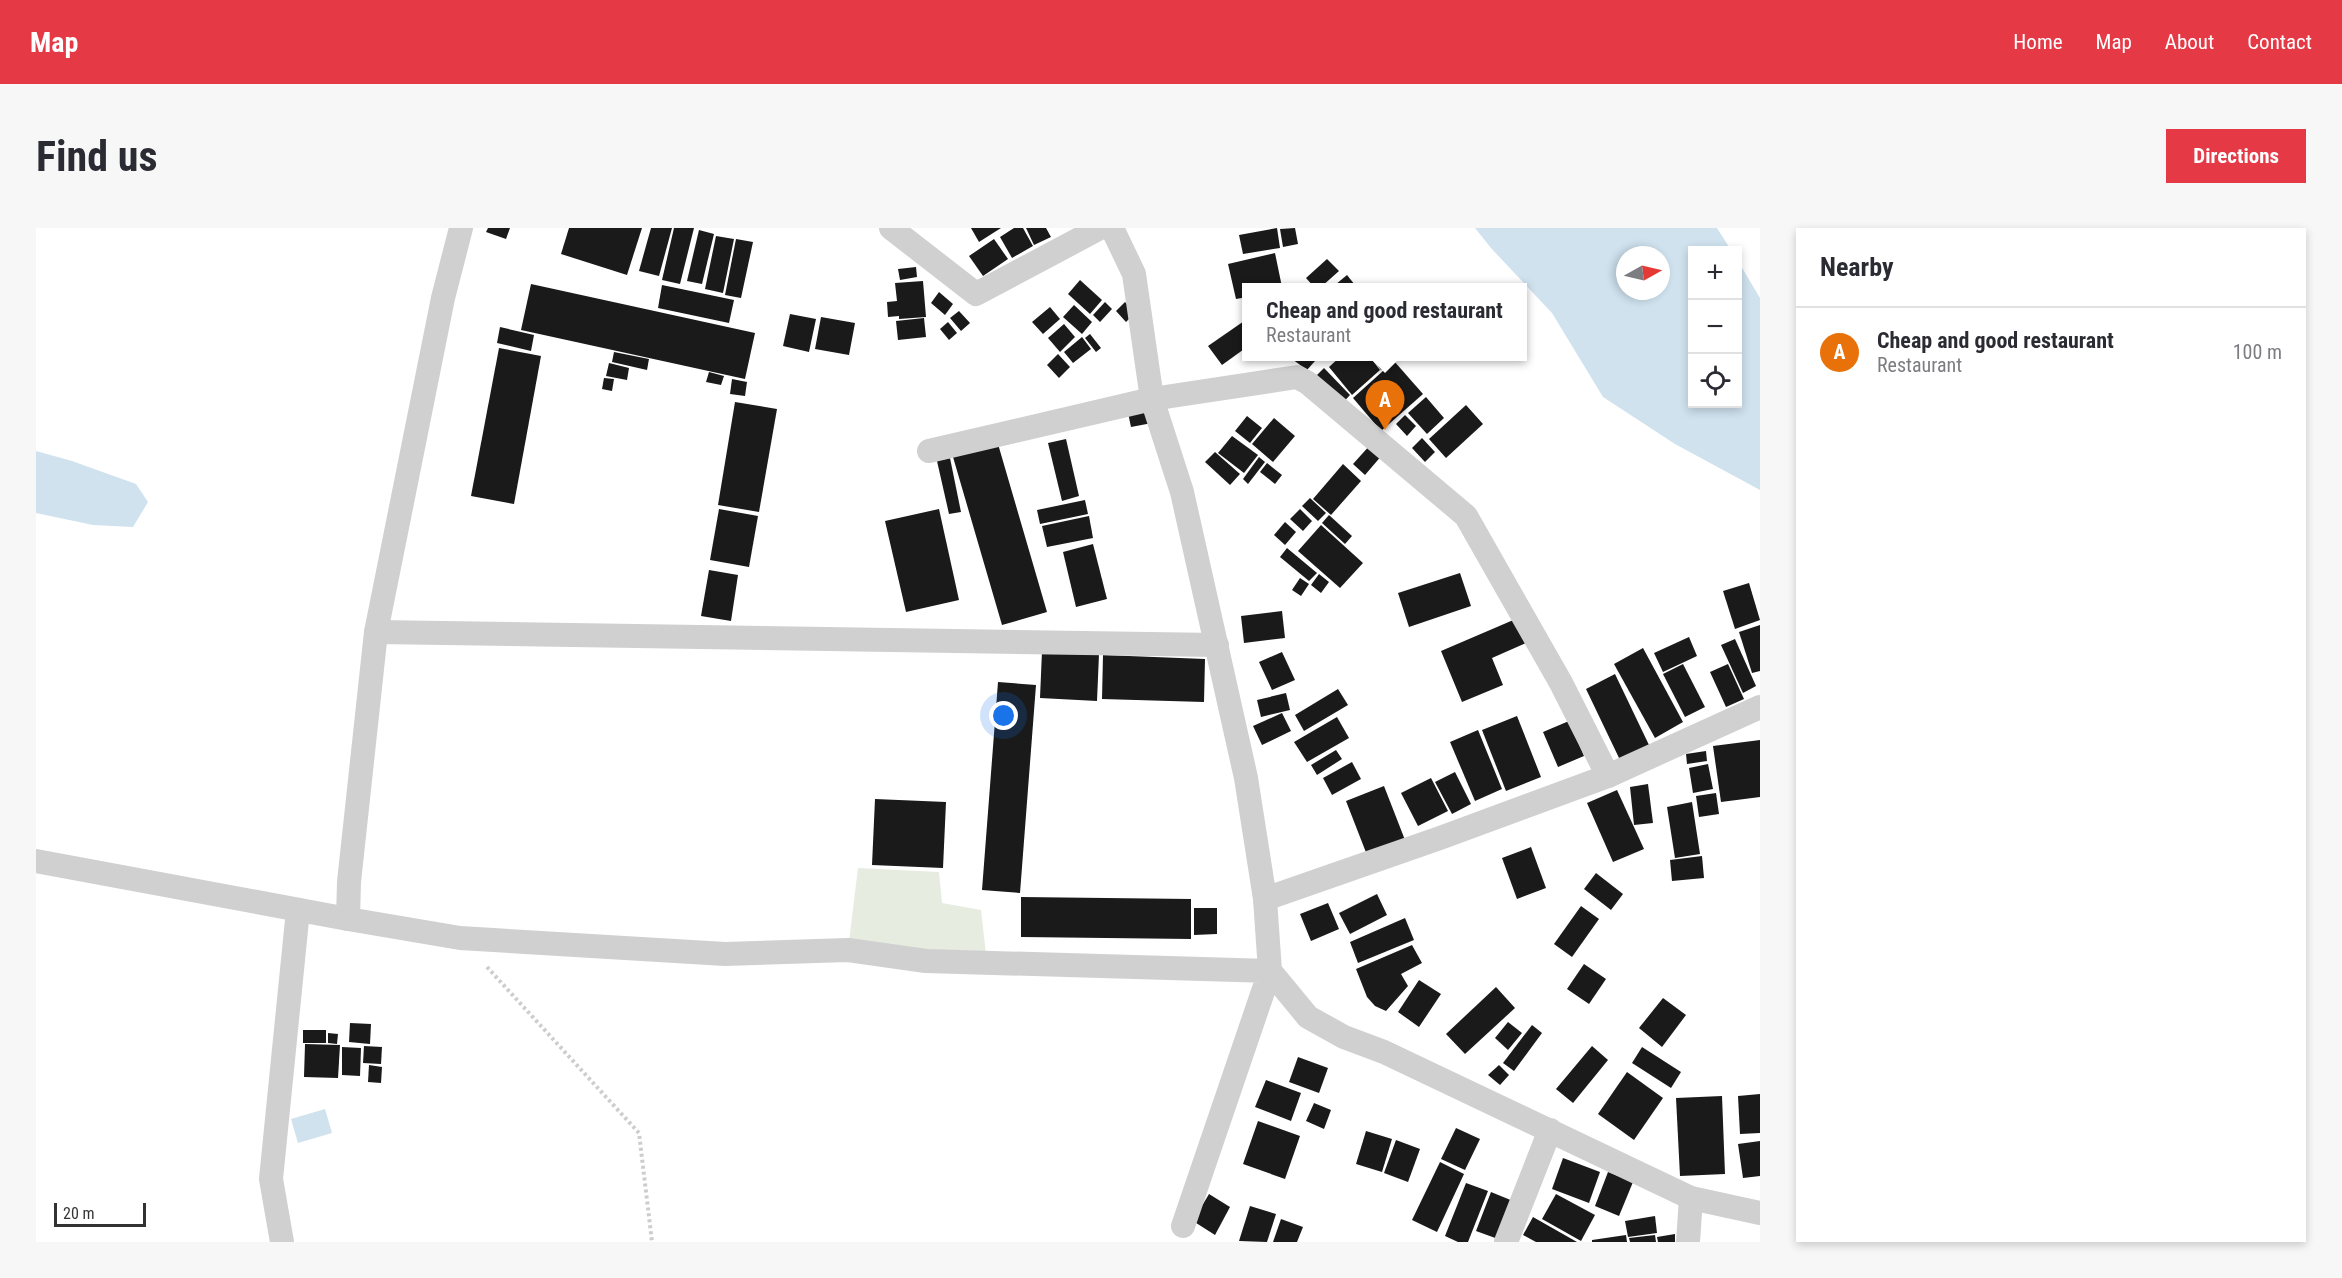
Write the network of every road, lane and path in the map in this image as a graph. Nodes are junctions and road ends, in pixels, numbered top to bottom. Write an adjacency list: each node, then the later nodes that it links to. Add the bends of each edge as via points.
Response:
1 (461, 228): 7 (street, via 443,298)
2 (891, 228): 3 (street, via 976,294)
3 (1100, 228)
4 (1112, 228): 5 (street, via 1134,274)
5 (1152, 399): 6 (street); 8 (street, via 1182,492); 10 (street, via 1284,378 1296,377 1308,383 1466,516 1561,683)
6 (929, 451)
7 (376, 633): 8 (street); 14 (street)
8 (1217, 645): 12 (street, via 1246,778)
9 (1760, 706): 10 (street)
10 (1608, 776): 12 (street)
11 (36, 861): 13 (street)
12 (1265, 899): 16 (street)
13 (298, 910): 14 (street); 21 (street, via 272,1179)
14 (348, 918): 15 (street)
15 (460, 938): 16 (street, via 725,954 848,950 926,961); 22 (path, via 639,1133)
16 (1270, 971): 17 (street, via 1308,1017); 20 (street)
17 (1550, 1130): 18 (street); 23 (street)
18 (1691, 1198): 19 (street); 24 (street)
19 (1760, 1213)
20 (1183, 1226)
21 (282, 1242)
22 (652, 1242)
23 (1506, 1242)
24 (1688, 1242)

